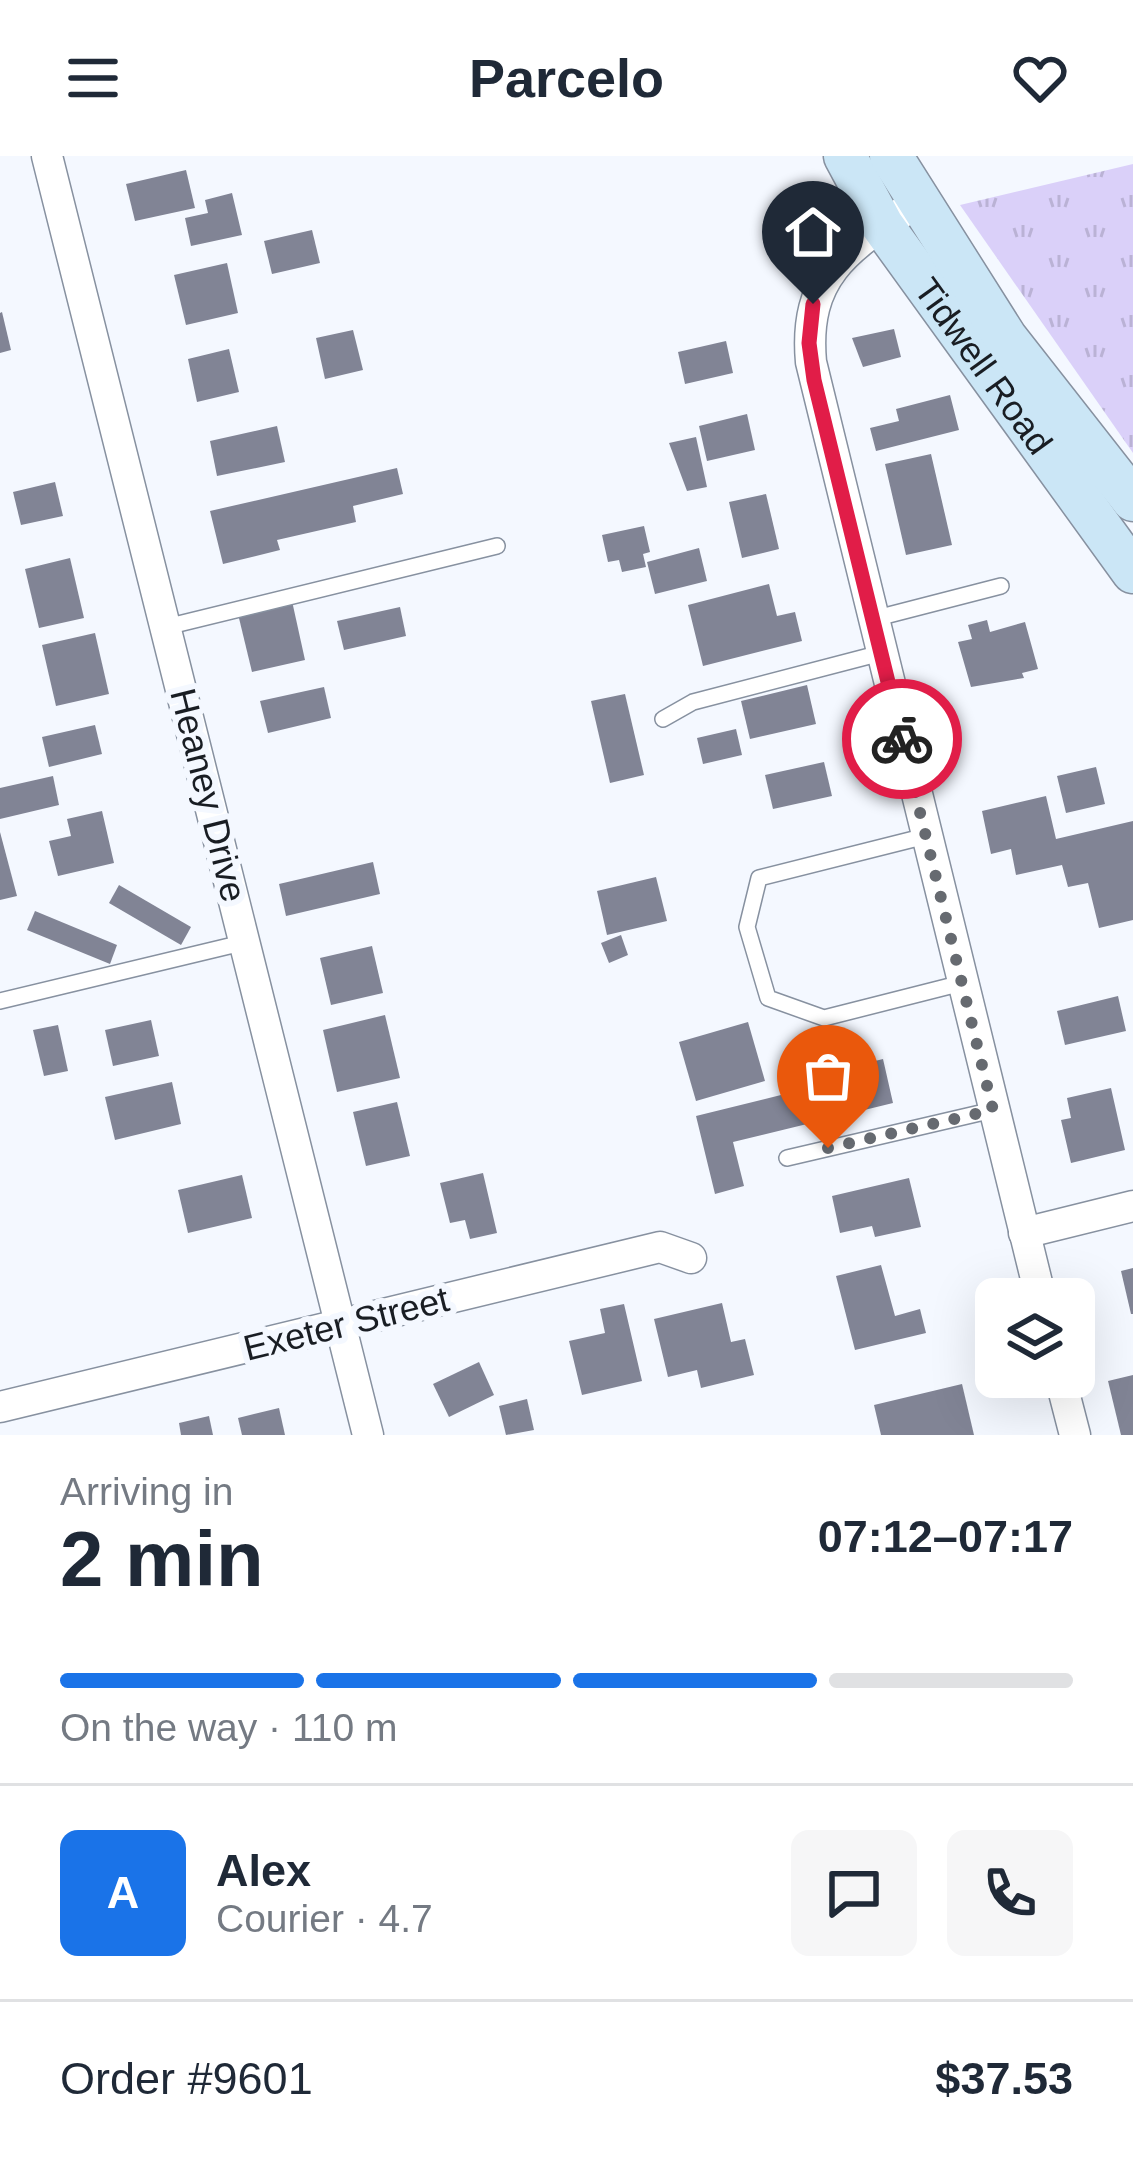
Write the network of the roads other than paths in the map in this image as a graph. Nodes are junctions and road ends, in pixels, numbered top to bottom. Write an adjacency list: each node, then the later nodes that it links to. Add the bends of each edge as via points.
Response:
1 (47, 156): 13 (street, Heaney Drive)
2 (845, 156): 5 (main road, Tidwell Road)
3 (891, 156): 4 (main road, Tidwell Road)
4 (918, 202): 5 (street); 7 (main road, Tidwell Road, via 1006,338)
5 (882, 225): 6 (main road, Tidwell Road); 12 (street, via 832,268 810,325 814,380)
6 (1069, 481): 9 (main road, Tidwell Road); 11 (main road)
7 (1133, 500)
8 (497, 546): 13 (lane)
9 (1133, 572)
10 (1001, 586): 12 (lane)
11 (1133, 603)
12 (873, 619): 14 (street)
13 (166, 627): 17 (street, Heaney Drive)
14 (881, 653): 15 (lane, via 693,702); 16 (street)
15 (663, 719)
16 (926, 836): 18 (street); 18 (lane, via 759,878 748,927 768,998 824,1018)
17 (246, 942): 19 (lane); 26 (street, Heaney Drive)
18 (962, 983): 20 (street)
19 (0, 1001)
20 (993, 1110): 21 (lane); 23 (street)
21 (787, 1158)
22 (1133, 1206): 23 (street)
23 (1024, 1233): 25 (street)
24 (691, 1258): 26 (street, Exeter Street, via 660,1247)
25 (1036, 1278)
26 (342, 1324): 28 (street, Exeter Street); 29 (street, Heaney Drive)
27 (1065, 1398): 30 (street)
28 (0, 1407)
29 (368, 1435)
30 (1075, 1435)

